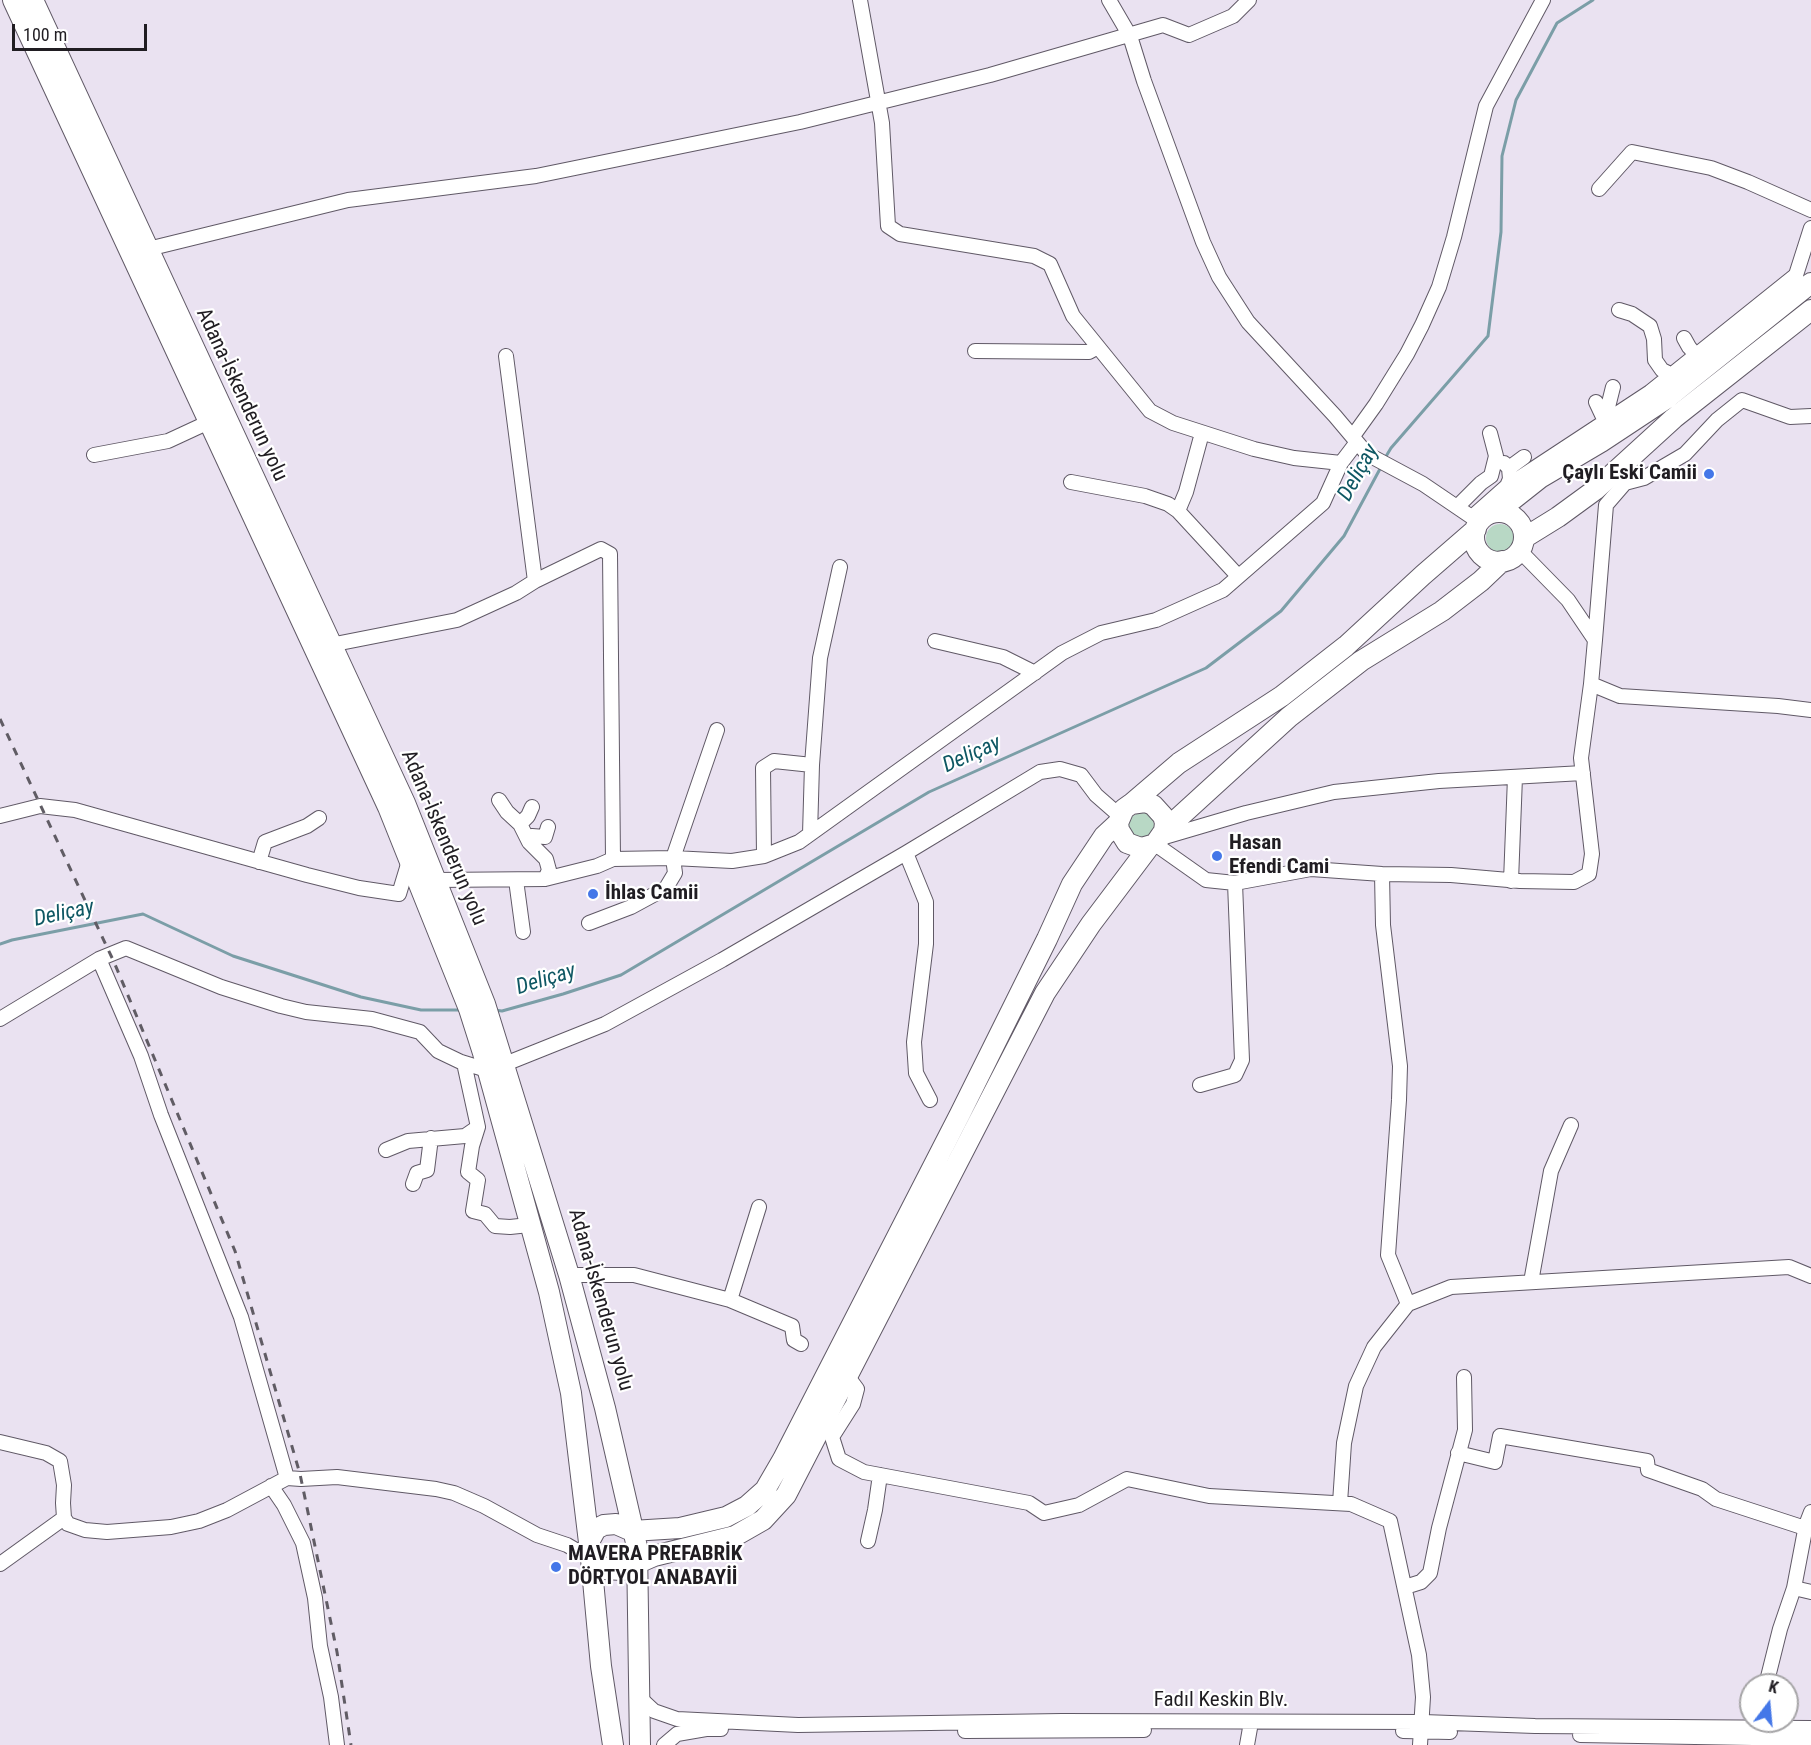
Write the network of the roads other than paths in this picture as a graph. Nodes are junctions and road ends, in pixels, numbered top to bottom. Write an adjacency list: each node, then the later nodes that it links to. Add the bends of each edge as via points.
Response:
1 (14, 0): 26 (highway)
2 (33, 0): 12 (highway, Adana-İskenderun yolu)
3 (860, 0): 8 (street)
4 (1109, 0): 7 (street)
5 (1249, 0): 7 (street, via 1233,16 1189,35 1163,26)
6 (1543, 0): 29 (street, via 1486,106 1439,287 1407,354)
7 (1130, 36): 8 (street); 29 (street, via 1219,277 1248,322)
8 (878, 103): 12 (street, via 536,176 348,200); 17 (street, via 888,226 900,234 1034,256 1050,264 1073,316)
9 (1599, 189): 10 (street, via 1632,152 1711,168)
10 (1811, 210)
11 (1811, 228): 13 (street)
12 (148, 249): 48 (highway, Adana-İskenderun yolu)
13 (1801, 284): 19 (street); 39 (highway, via 1666,399 1540,478)
14 (1619, 310): 21 (street, via 1650,326 1655,360)
15 (1811, 310): 41 (highway, via 1674,418 1595,490)
16 (1684, 338): 19 (street)
17 (1098, 346): 18 (street, via 1089,352); 27 (street, via 1150,411)
18 (975, 351)
19 (1696, 355): 21 (street)
20 (506, 356): 45 (street)
21 (1672, 375): 25 (street)
22 (1613, 387): 25 (street)
23 (1596, 402): 25 (street)
24 (1811, 416): 47 (street, via 1790,417 1742,400 1685,454 1644,478 1625,483 1606,505)
25 (1604, 421): 36 (street)
26 (209, 422): 30 (street, via 168,441); 70 (highway, via 388,807)
27 (1203, 433): 33 (street, via 1274,454); 38 (street)
28 (1490, 433): 31 (street)
29 (1355, 439): 33 (street); 37 (street, via 1367,454)
30 (94, 455)
31 (1496, 456): 34 (street); 37 (street, via 1491,476)
32 (1524, 457): 34 (street)
33 (1341, 464): 44 (street, via 1323,503)
34 (1509, 468): 36 (street)
35 (1071, 482): 38 (street, via 1145,496)
36 (1507, 486): 40 (street)
37 (1457, 507): 40 (street)
38 (1178, 511): 44 (street)
39 (1497, 512): 40 (highway); 41 (highway, via 1517,519 1524,531)
40 (1476, 523): 42 (highway, via 1475,543 1482,555); 58 (highway, via 1346,646 1282,696 1179,763)
41 (1522, 544): 42 (highway, via 1509,560); 47 (street)
42 (1502, 561): 64 (highway, via 1442,611 1361,661 1289,717)
43 (840, 567): 53 (street, via 820,658)
44 (1238, 576): 49 (street, via 1223,590 1156,621 1101,633 1062,653)
45 (535, 581): 48 (street, via 457,620); 69 (street, via 601,549 610,554)
46 (935, 640): 49 (street, via 1003,657)
47 (1595, 640): 50 (street)
48 (330, 645): 74 (highway, Adana-İskenderun yolu, via 405,803)
49 (1035, 673): 63 (street)
50 (1591, 684): 51 (street, via 1620,696); 54 (street, via 1581,758)
51 (1811, 710)
52 (717, 730): 68 (street)
53 (812, 765): 63 (street); 67 (street, via 774,760 763,768)
54 (1583, 773): 55 (street); 76 (street, via 1592,854 1589,874 1574,882)
55 (1515, 777): 64 (street, via 1334,792); 76 (street)
56 (499, 800): 61 (street)
57 (532, 807): 61 (street)
58 (1123, 814): 64 (highway, via 1119,830 1127,843 1133,847); 64 (highway, via 1145,802 1159,810 1165,824); 66 (street, via 1096,795 1081,775 1059,769 1040,772); 111 (highway, via 1072,884 965,1103 765,1490 726,1517 680,1528)
59 (0, 816): 71 (street, via 40,806 75,810)
60 (319, 818): 71 (street, via 265,842)
61 (520, 824): 65 (street)
62 (548, 827): 65 (street, via 545,837 532,836)
63 (810, 834): 67 (street)
64 (1157, 840): 77 (street, via 1206,880); 100 (highway, via 1091,924 1045,993)
65 (529, 842): 73 (street, via 546,859 549,870)
66 (906, 854): 83 (street, via 604,1024); 86 (street, via 926,902 926,944 914,1042 916,1073)
67 (764, 856): 68 (street, via 732,861)
68 (673, 858): 69 (street); 78 (street, via 675,873 666,888)
69 (613, 859): 73 (street)
70 (409, 861): 71 (street, via 399,894 359,888); 81 (highway)
71 (259, 862)
72 (1382, 874): 76 (street); 77 (street, via 1311,869); 98 (street, via 1383,925 1400,1066 1388,1255)
73 (544, 879): 75 (street)
74 (436, 880): 75 (street); 81 (highway, Adana-İskenderun yolu)
75 (516, 880): 79 (street)
76 (1511, 881)
77 (1234, 883): 85 (street, via 1242,1060 1235,1075)
78 (589, 923)
79 (522, 932)
80 (99, 959): 82 (street); 84 (street, via 126,948 221,987 281,1006 398,1025 420,1032 438,1051); 105 (street, via 141,1056 160,1115 241,1317)
81 (462, 966): 83 (highway, Adana-İskenderun yolu)
82 (0, 1019)
83 (494, 1058): 84 (street); 93 (highway, Adana-İskenderun yolu); 94 (highway, Adana-İskenderun yolu)
84 (464, 1063): 88 (street)
85 (1200, 1085)
86 (930, 1100)
87 (1571, 1125): 96 (street, via 1551,1171)
88 (478, 1127): 89 (street, via 465,1136); 93 (street, via 468,1172 478,1180 473,1211 485,1214 495,1226)
89 (432, 1138): 90 (street, via 408,1141); 91 (street, via 427,1170 417,1173)
90 (387, 1150)
91 (413, 1184)
92 (759, 1207): 97 (street)
93 (529, 1225): 113 (highway, Adana-İskenderun yolu, via 549,1292 571,1393)
94 (569, 1275): 97 (street, via 634,1275); 111 (highway, Adana-İskenderun yolu, via 605,1408)
95 (1811, 1276): 96 (street, via 1789,1267)
96 (1531, 1282): 98 (street, via 1451,1287)
97 (730, 1300): 99 (street, via 792,1326 794,1340)
98 (1408, 1304): 107 (street, via 1374,1347 1356,1386 1344,1443)
99 (801, 1344)
100 (848, 1377): 104 (street, via 857,1389 853,1404 832,1437 839,1459 864,1472); 114 (highway, via 786,1495 763,1520 735,1536)
101 (1464, 1377): 103 (street, via 1464,1430)
102 (0, 1442): 109 (street, via 46,1453 60,1461)
103 (1458, 1453): 110 (street, via 1495,1462 1500,1436 1647,1461 1648,1470 1702,1489 1716,1499); 116 (street, via 1430,1573 1421,1582)
104 (880, 1475): 107 (street, via 1029,1503 1044,1513 1079,1505 1127,1479 1209,1496); 112 (street)
105 (287, 1478): 106 (street); 113 (street, via 337,1477 454,1493 537,1535)
106 (271, 1486): 109 (street, via 226,1510 171,1527 96,1531 77,1528); 126 (street, via 303,1543)
107 (1340, 1503): 116 (street, via 1352,1504 1390,1521)
108 (1811, 1512): 110 (street)
109 (64, 1518): 115 (street)
110 (1805, 1528): 117 (street)
111 (632, 1531): 113 (highway, via 616,1524 604,1525 596,1530); 114 (highway, Adana-İskenderun yolu)
112 (868, 1541)
113 (590, 1551): 114 (highway, via 605,1569 622,1570); 127 (highway, Adana-İskenderun yolu)
114 (636, 1563): 120 (highway, Adana-İskenderun yolu)
115 (0, 1564)
116 (1405, 1587): 122 (street, via 1419,1655)
117 (1794, 1588): 118 (street); 119 (street)
118 (1811, 1592)
119 (1769, 1673)
120 (639, 1697): 122 (street, Fadıl Keskin Blv., via 654,1711 677,1719 798,1725 1062,1721); 128 (highway, Adana-İskenderun yolu)
121 (1250, 1728): 122 (street, Fadıl Keskin Blv.); 129 (street, Fadıl Keskin Blv., via 1046,1732 706,1729 677,1734); 130 (street)
122 (1422, 1733): 123 (street, Fadıl Keskin Blv.)
123 (1739, 1733)
124 (1764, 1733): 125 (street, Fadıl Keskin Blv.)
125 (1811, 1739)
126 (337, 1745)
127 (613, 1745)
128 (640, 1745)
129 (664, 1745)
130 (1247, 1745)

